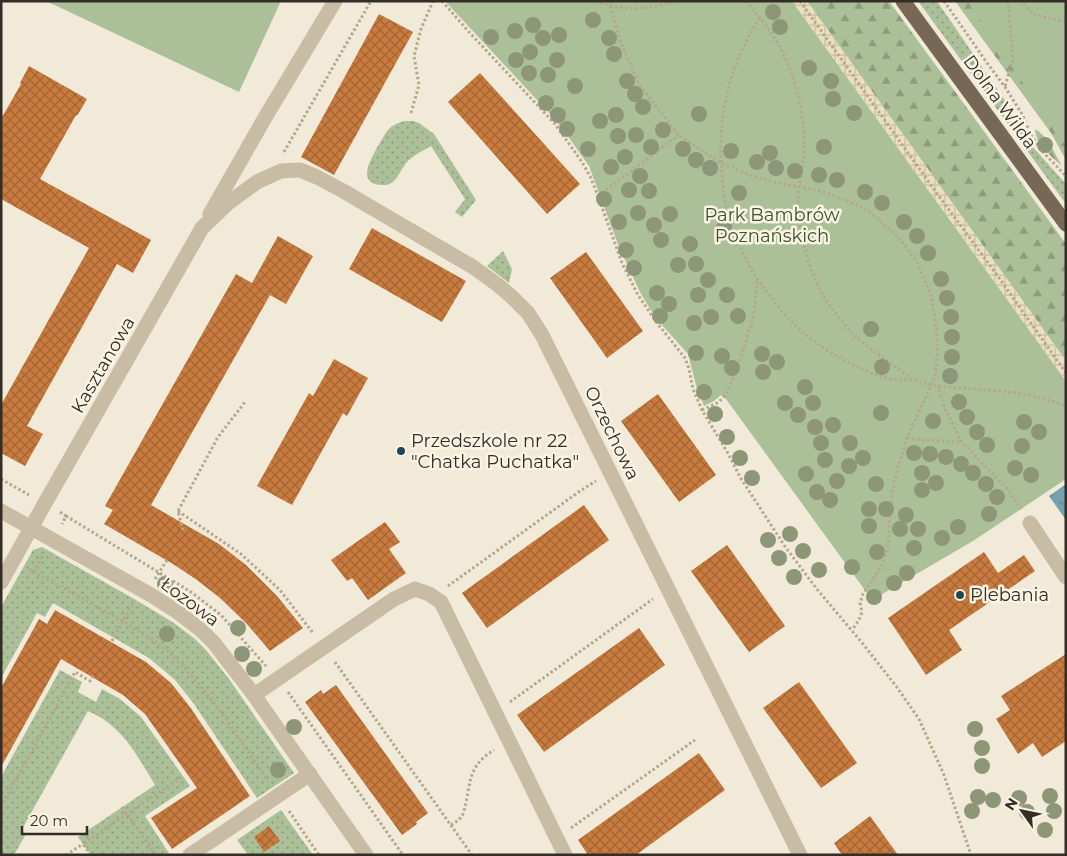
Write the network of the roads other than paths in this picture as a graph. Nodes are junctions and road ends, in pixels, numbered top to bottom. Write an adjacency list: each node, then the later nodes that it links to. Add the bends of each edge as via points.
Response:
1 (335, 1): 5 (street)
2 (904, 1): 4 (main road, Dolna Wilda)
3 (257, 182): 5 (street, Kasztanowa); 16 (street, Orzechowa, via 281,171 300,170 317,177 473,268 498,284 528,312)
4 (1066, 224)
5 (202, 228): 8 (street, Kasztanowa)
6 (1, 511): 8 (street, Łozowa)
7 (1030, 524): 9 (street)
8 (31, 528): 10 (street, Kasztanowa); 11 (street, Łozowa, via 179,613 214,643)
9 (1066, 577)
10 (1, 582)
11 (254, 695): 12 (street, Łozowa); 15 (street, via 394,599 415,589 429,594 441,602)
12 (310, 774): 13 (street); 14 (street, Łozowa)
13 (190, 855)
14 (366, 855)
15 (565, 855)
16 (800, 855)

